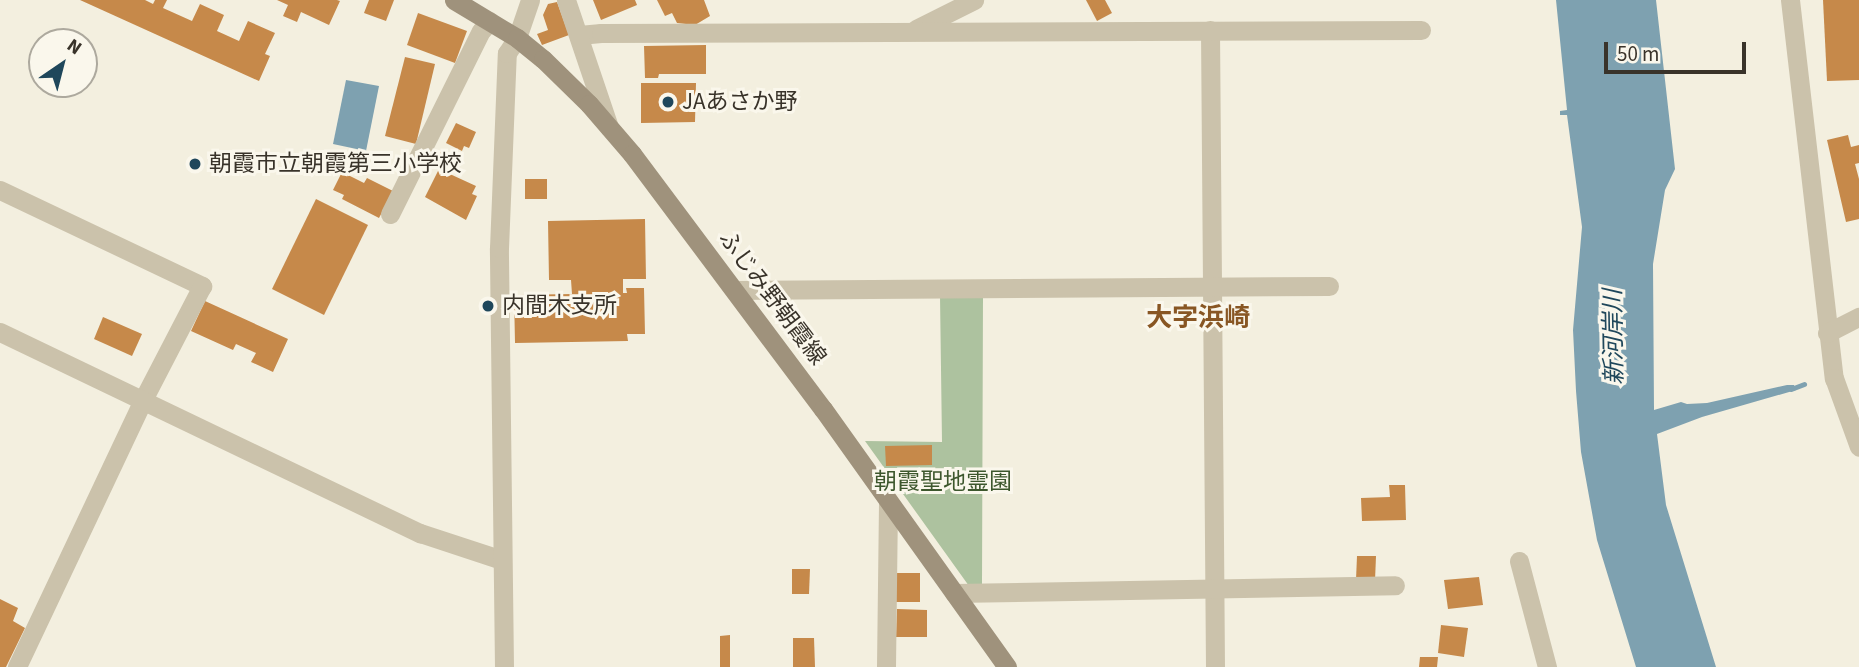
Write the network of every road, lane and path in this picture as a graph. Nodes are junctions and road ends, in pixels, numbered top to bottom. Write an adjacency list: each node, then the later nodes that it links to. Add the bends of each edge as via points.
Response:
1 (454, 0): 6 (main road, ふじみ野朝霞線)
2 (530, 0): 11 (street)
3 (566, 0): 10 (street)
4 (974, 0): 9 (street)
5 (1790, 0): 20 (street)
6 (490, 21): 11 (main road, ふじみ野朝霞線); 14 (street)
7 (1210, 30): 8 (street); 9 (street); 16 (street)
8 (1422, 30)
9 (912, 31): 10 (street)
10 (579, 35): 12 (street)
11 (517, 38): 12 (main road, ふじみ野朝霞線); 24 (street, via 507,52 499,248)
12 (609, 127): 17 (main road, ふじみ野朝霞線)
13 (0, 190): 21 (street, via 202,286)
14 (390, 214)
15 (1329, 286): 16 (street)
16 (1212, 288): 17 (street); 27 (street)
17 (736, 290): 23 (main road, ふじみ野朝霞線)
18 (1859, 317): 20 (street)
19 (0, 332): 21 (street)
20 (1827, 332): 22 (street, via 1834,379)
21 (143, 400): 24 (street, via 420,533); 29 (street)
22 (1859, 447)
23 (888, 501): 28 (main road, ふじみ野朝霞線); 31 (street)
24 (502, 559): 30 (street)
25 (1519, 561): 34 (street)
26 (1395, 585): 27 (street)
27 (1214, 590): 28 (street); 33 (street)
28 (954, 593): 32 (main road, ふじみ野朝霞線)
29 (17, 667)
30 (504, 667)
31 (886, 667)
32 (1007, 667)
33 (1215, 667)
34 (1547, 667)

